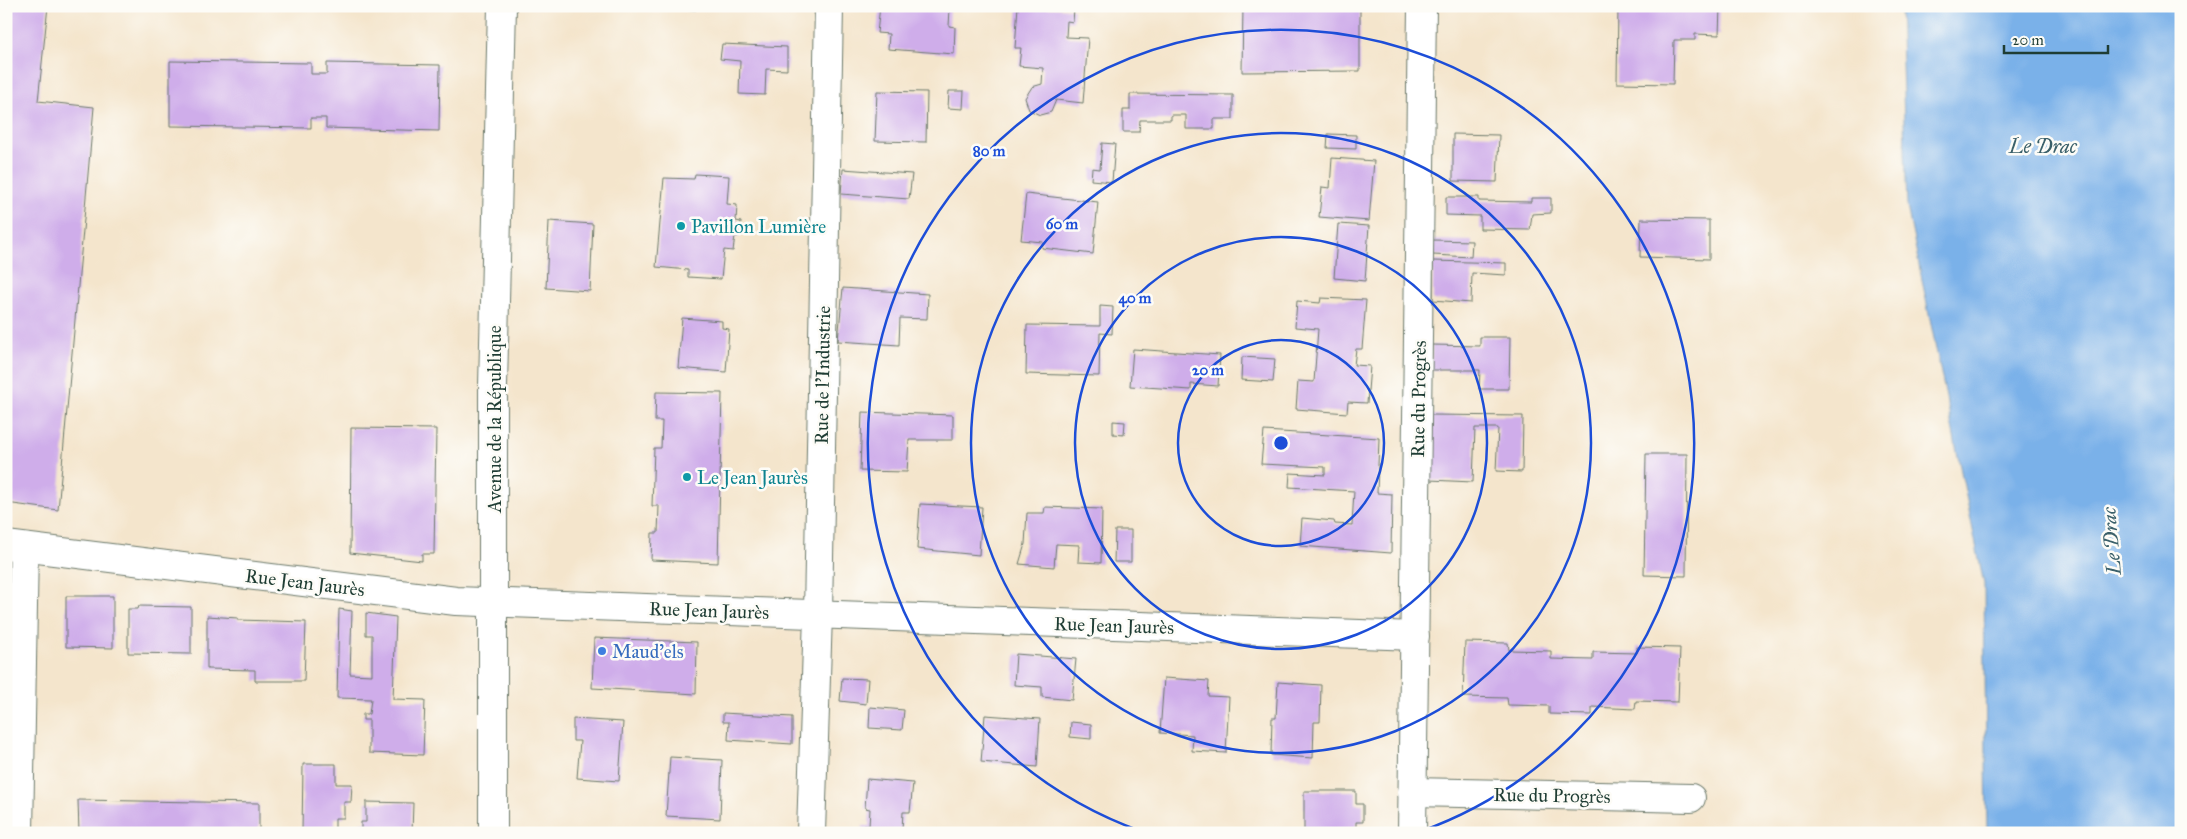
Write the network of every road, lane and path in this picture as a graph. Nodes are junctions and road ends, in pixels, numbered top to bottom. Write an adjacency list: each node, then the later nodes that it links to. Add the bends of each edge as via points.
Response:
1 (502, 6): 5 (street, Avenue de la République, via 493,386)
2 (829, 6): 6 (street, Rue de l'Industrie)
3 (1422, 6): 7 (street, Rue du Progrès)
4 (15, 546): 5 (street, Rue Jean Jaurès, via 456,601); 10 (street)
5 (494, 603): 6 (street, Rue Jean Jaurès); 11 (street, Avenue de la République)
6 (818, 614): 7 (street, Rue Jean Jaurès); 12 (street, Rue de l'Industrie)
7 (1415, 636): 8 (street, Rue du Progrès)
8 (1412, 792): 9 (street, Rue du Progrès); 13 (street, Rue du Progrès)
9 (1691, 798)
10 (19, 833)
11 (493, 833)
12 (811, 833)
13 (1412, 833)

